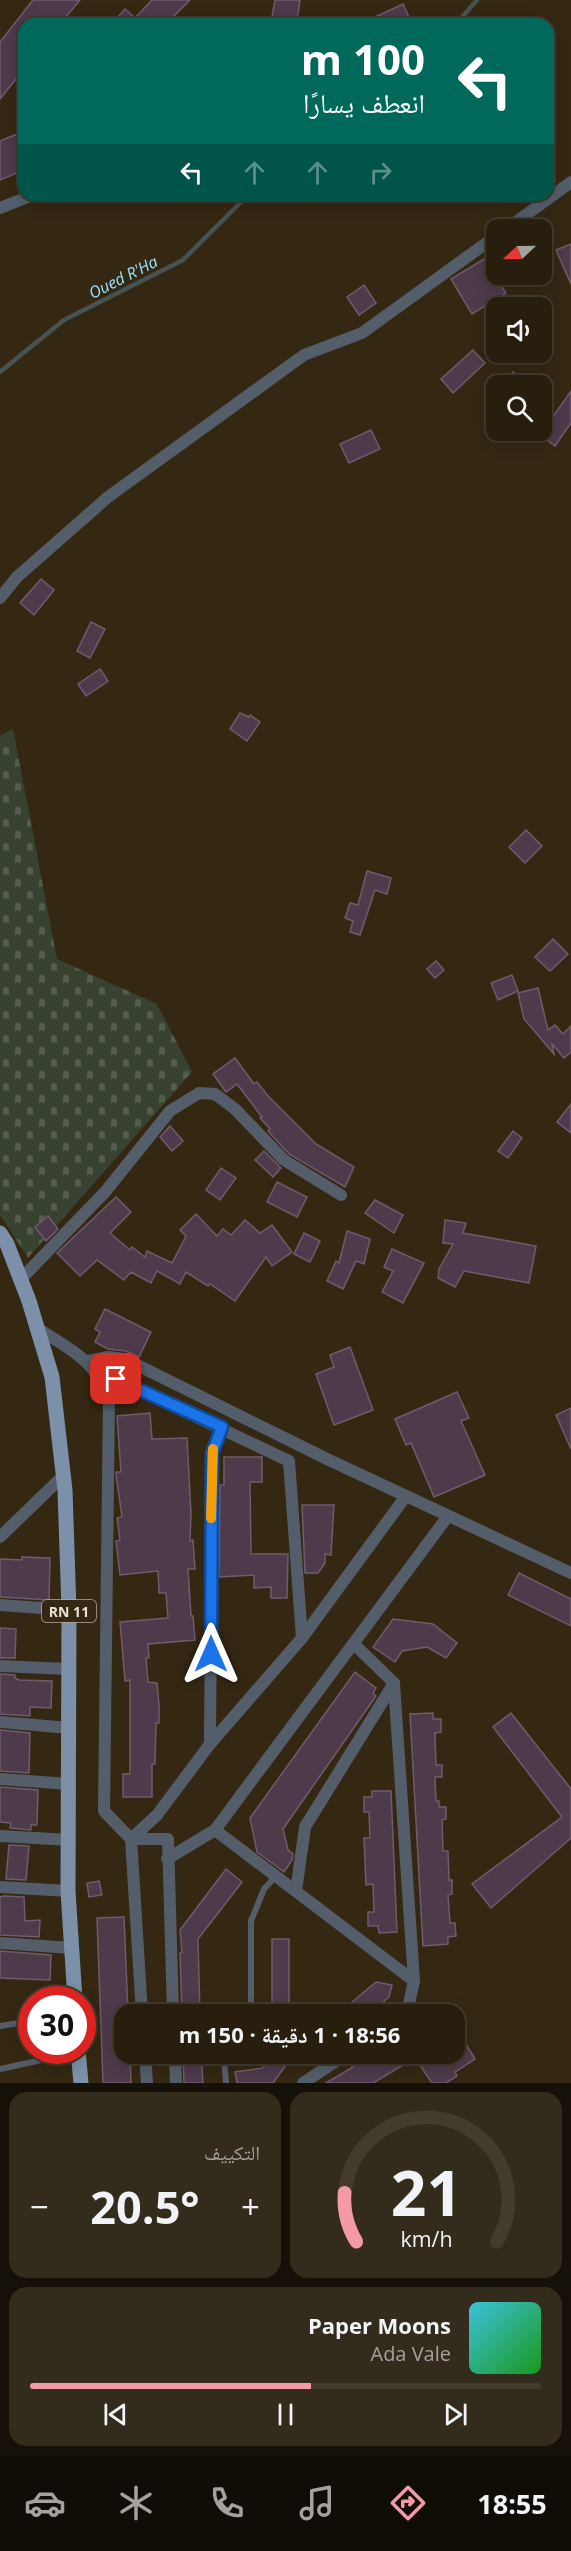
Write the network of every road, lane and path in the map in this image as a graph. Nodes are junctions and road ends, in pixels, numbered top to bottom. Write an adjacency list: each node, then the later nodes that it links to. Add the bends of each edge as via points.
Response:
1 (571, 182): 2 (street)
2 (554, 194)
3 (18, 201): 5 (street)
4 (545, 201): 6 (street)
5 (0, 208)
6 (520, 219)
7 (486, 243): 8 (street, via 362,333 304,355 108,497 17,577)
8 (0, 598)
9 (341, 1196): 11 (street, via 284,1160 215,1094 199,1093 170,1111 105,1191)
10 (0, 1233): 11 (main road, RN 11)
11 (21, 1279): 12 (main road, RN 11)
12 (37, 1328): 14 (street); 17 (main road, RN 11, via 52,1377)
13 (108, 1357): 14 (street); 15 (street); 18 (street, via 125,1359)
14 (88, 1361): 15 (street)
15 (104, 1384): 16 (street, via 116,1379); 36 (street, via 109,1400 104,1811)
16 (222, 1427): 24 (street, via 289,1461); 31 (street, via 212,1453)
17 (63, 1476): 20 (street); 23 (main road, RN 11)
18 (406, 1496): 19 (street); 24 (street)
19 (448, 1516): 21 (street); 25 (street)
20 (0, 1537)
21 (571, 1573)
22 (0, 1605): 23 (street)
23 (69, 1610): 27 (main road, RN 11)
24 (302, 1638): 31 (street)
25 (354, 1644): 28 (street); 34 (street)
26 (0, 1666): 27 (street)
27 (68, 1669): 30 (main road, RN 11)
28 (394, 1683): 42 (street, via 305,1827); 45 (street)
29 (0, 1722): 30 (street)
30 (69, 1728): 33 (main road, RN 11)
31 (210, 1744): 36 (street, via 157,1815)
32 (0, 1779): 33 (street)
33 (69, 1784): 37 (main road, RN 11)
34 (215, 1830): 38 (street); 39 (street)
35 (0, 1836): 37 (street)
36 (131, 1839): 38 (street, via 168,1839); 47 (street)
37 (69, 1840): 41 (main road, RN 11)
38 (167, 1859): 48 (street)
39 (276, 1876): 42 (street); 49 (lane, via 264,1889 251,1920)
40 (0, 1887): 41 (street)
41 (68, 1891): 44 (main road, RN 11)
42 (296, 1891): 45 (street)
43 (0, 1943): 44 (street)
44 (71, 1948): 46 (main road, RN 11)
45 (414, 1981): 50 (street)
46 (74, 1986)
47 (141, 2004)
48 (173, 2004)
49 (251, 2004)
50 (409, 2004)
51 (18, 2023): 52 (lane)
52 (0, 2026)
53 (22, 2064): 59 (lane)
54 (79, 2064): 60 (main road)
55 (146, 2064): 61 (street)
56 (175, 2064): 62 (street)
57 (225, 2064): 63 (lane)
58 (332, 2064): 64 (street)
59 (0, 2069)
60 (81, 2083)
61 (147, 2083)
62 (176, 2083)
63 (226, 2083)
64 (303, 2083)

